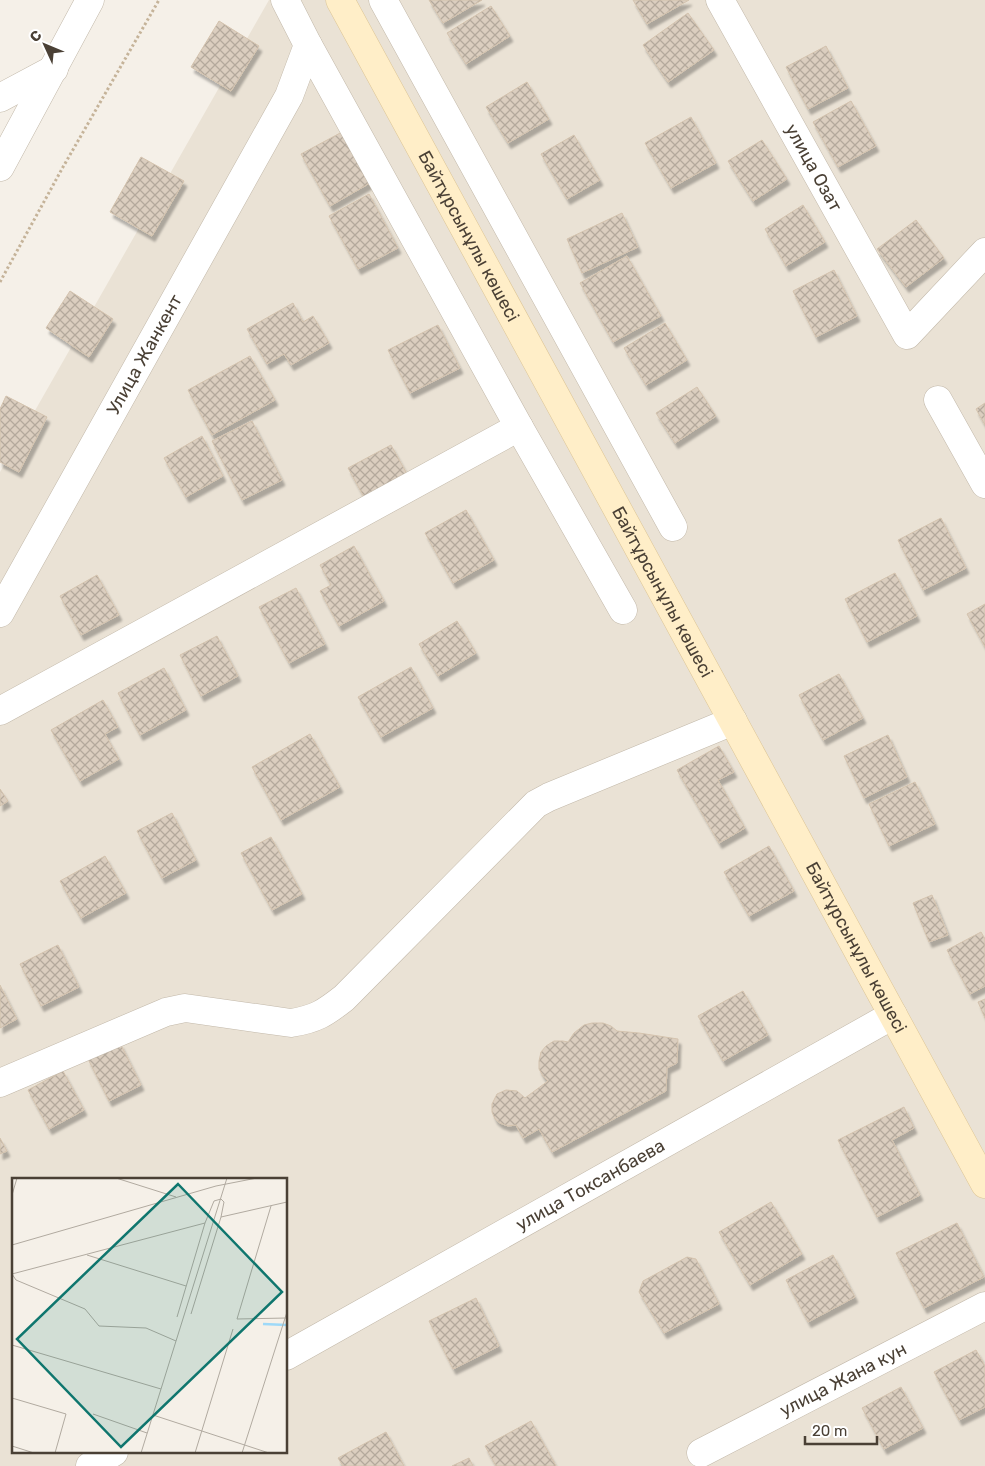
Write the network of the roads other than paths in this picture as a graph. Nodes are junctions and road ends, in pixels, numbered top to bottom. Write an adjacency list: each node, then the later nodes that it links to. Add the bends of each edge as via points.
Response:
1 (90, 0): 7 (street)
2 (285, 0): 6 (street)
3 (340, 0): 18 (main road, Байтұрсынұлы көшесі)
4 (383, 0): 14 (street)
5 (720, 0): 10 (street, улица Озат, via 907,335)
6 (308, 45): 12 (street); 16 (street, Улица Жанкент, via 288,96)
7 (54, 69): 8 (street); 9 (street)
8 (0, 98)
9 (0, 167)
10 (985, 252)
11 (938, 400): 13 (street)
12 (519, 427): 15 (street); 17 (street)
13 (985, 484)
14 (673, 527)
15 (623, 610)
16 (0, 613)
17 (0, 711)
18 (733, 721): 19 (main road, Байтұрсынұлы көшесі); 20 (street, via 536,804 344,998 308,1021 292,1023 185,1008 166,1012)
19 (893, 1015): 21 (main road, Байтұрсынұлы көшесі); 23 (street, улица Токсанбаева)
20 (0, 1083)
21 (983, 1175)
22 (985, 1306): 24 (street, улица Жана кун)
23 (288, 1355)
24 (700, 1452)
25 (111, 1454): 26 (street)
26 (90, 1466)

